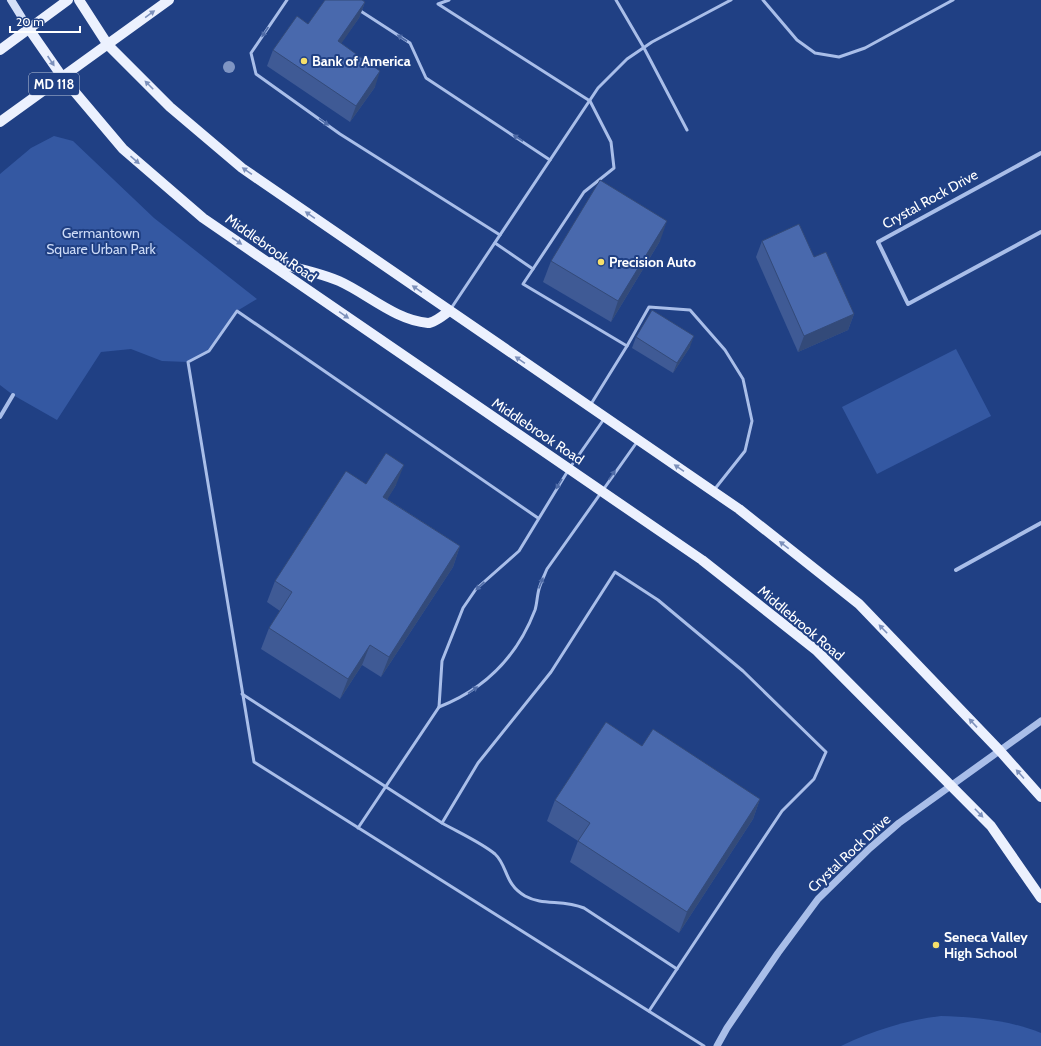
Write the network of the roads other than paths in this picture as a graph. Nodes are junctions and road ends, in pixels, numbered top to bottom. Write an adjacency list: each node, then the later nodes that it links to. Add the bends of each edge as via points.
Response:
1 (11, 0): 12 (main road, Middlebrook Road)
2 (68, 0): 12 (main road)
3 (79, 0): 13 (main road)
4 (169, 0): 13 (main road, MD 118, one-way to 4)
5 (287, 0): 23 (lane, one-way to 23, via 251,53 256,74 340,134)
6 (449, 0): 17 (lane, via 438,4)
7 (616, 0): 14 (lane)
8 (731, 0): 14 (lane)
9 (763, 0): 10 (lane, via 797,40 815,53 839,57 864,48)
10 (953, 0)
11 (357, 8): 21 (lane, one-way to 11, via 426,78 410,43)
12 (29, 29): 15 (main road); 16 (main road, Middlebrook Road, one-way to 16)
13 (108, 45): 16 (main road, MD 118); 27 (main road, one-way to 13, via 242,168 170,107)
14 (644, 48): 17 (lane, via 626,59 598,88); 19 (lane)
15 (0, 50)
16 (63, 78): 18 (main road, MD 118); 25 (main road, Middlebrook Road, one-way to 25, via 123,149 203,218)
17 (590, 101): 21 (lane); 26 (lane, via 611,142 614,168 584,192)
18 (0, 122)
19 (687, 130)
20 (1041, 153): 22 (street, Crystal Rock Drive, via 878,242 908,304)
21 (550, 160): 23 (lane)
22 (1041, 232)
23 (500, 235): 24 (lane)
24 (495, 243): 26 (lane); 27 (lane)
25 (265, 260): 27 (main road, via 338,280 393,313 415,321 430,323); 34 (main road, Middlebrook Road, one-way to 34)
26 (533, 269): 28 (lane, via 523,284)
27 (449, 311): 30 (main road, one-way to 27)
28 (627, 346): 30 (lane); 36 (lane, via 649,308 690,310 725,350 743,379 752,421 745,452)
29 (12, 396): 31 (street)
30 (590, 408): 32 (main road)
31 (0, 418)
32 (605, 418): 33 (main road); 34 (lane)
33 (638, 440): 35 (lane, one-way to 33); 36 (main road, one-way to 33)
34 (568, 469): 35 (main road, Middlebrook Road); 37 (lane, one-way to 37)
35 (601, 491): 41 (lane, one-way to 35, via 461,698 482,684 508,658 527,628 547,569); 44 (main road, Middlebrook Road, via 702,560 816,650)
36 (713, 492): 43 (main road, one-way to 36, via 858,604 739,509)
37 (538, 518): 40 (lane, via 237,310 209,351 188,362); 41 (lane, one-way to 41, via 519,551 476,589 463,608 442,661)
38 (1041, 523): 39 (street)
39 (956, 570)
40 (242, 694): 45 (lane); 48 (lane, via 254,762)
41 (439, 707): 45 (lane)
42 (1041, 721): 43 (street, Crystal Rock Drive)
43 (1000, 751): 44 (street, Crystal Rock Drive); 46 (main road, one-way to 43)
44 (952, 785): 49 (main road, Middlebrook Road, one-way to 49, via 991,826); 53 (street, Crystal Rock Drive, via 899,823 818,899 778,953)
45 (386, 787): 47 (lane); 48 (lane)
46 (1041, 797)
47 (442, 823): 50 (lane, via 496,855 516,890 540,902 571,903 584,908); 50 (lane, via 478,763 551,672 615,572 658,600 743,671 826,752 814,778 782,811)
48 (358, 828): 51 (lane)
49 (1041, 898)
50 (677, 969): 51 (lane)
51 (649, 1011): 52 (lane)
52 (704, 1046)
53 (717, 1046)

